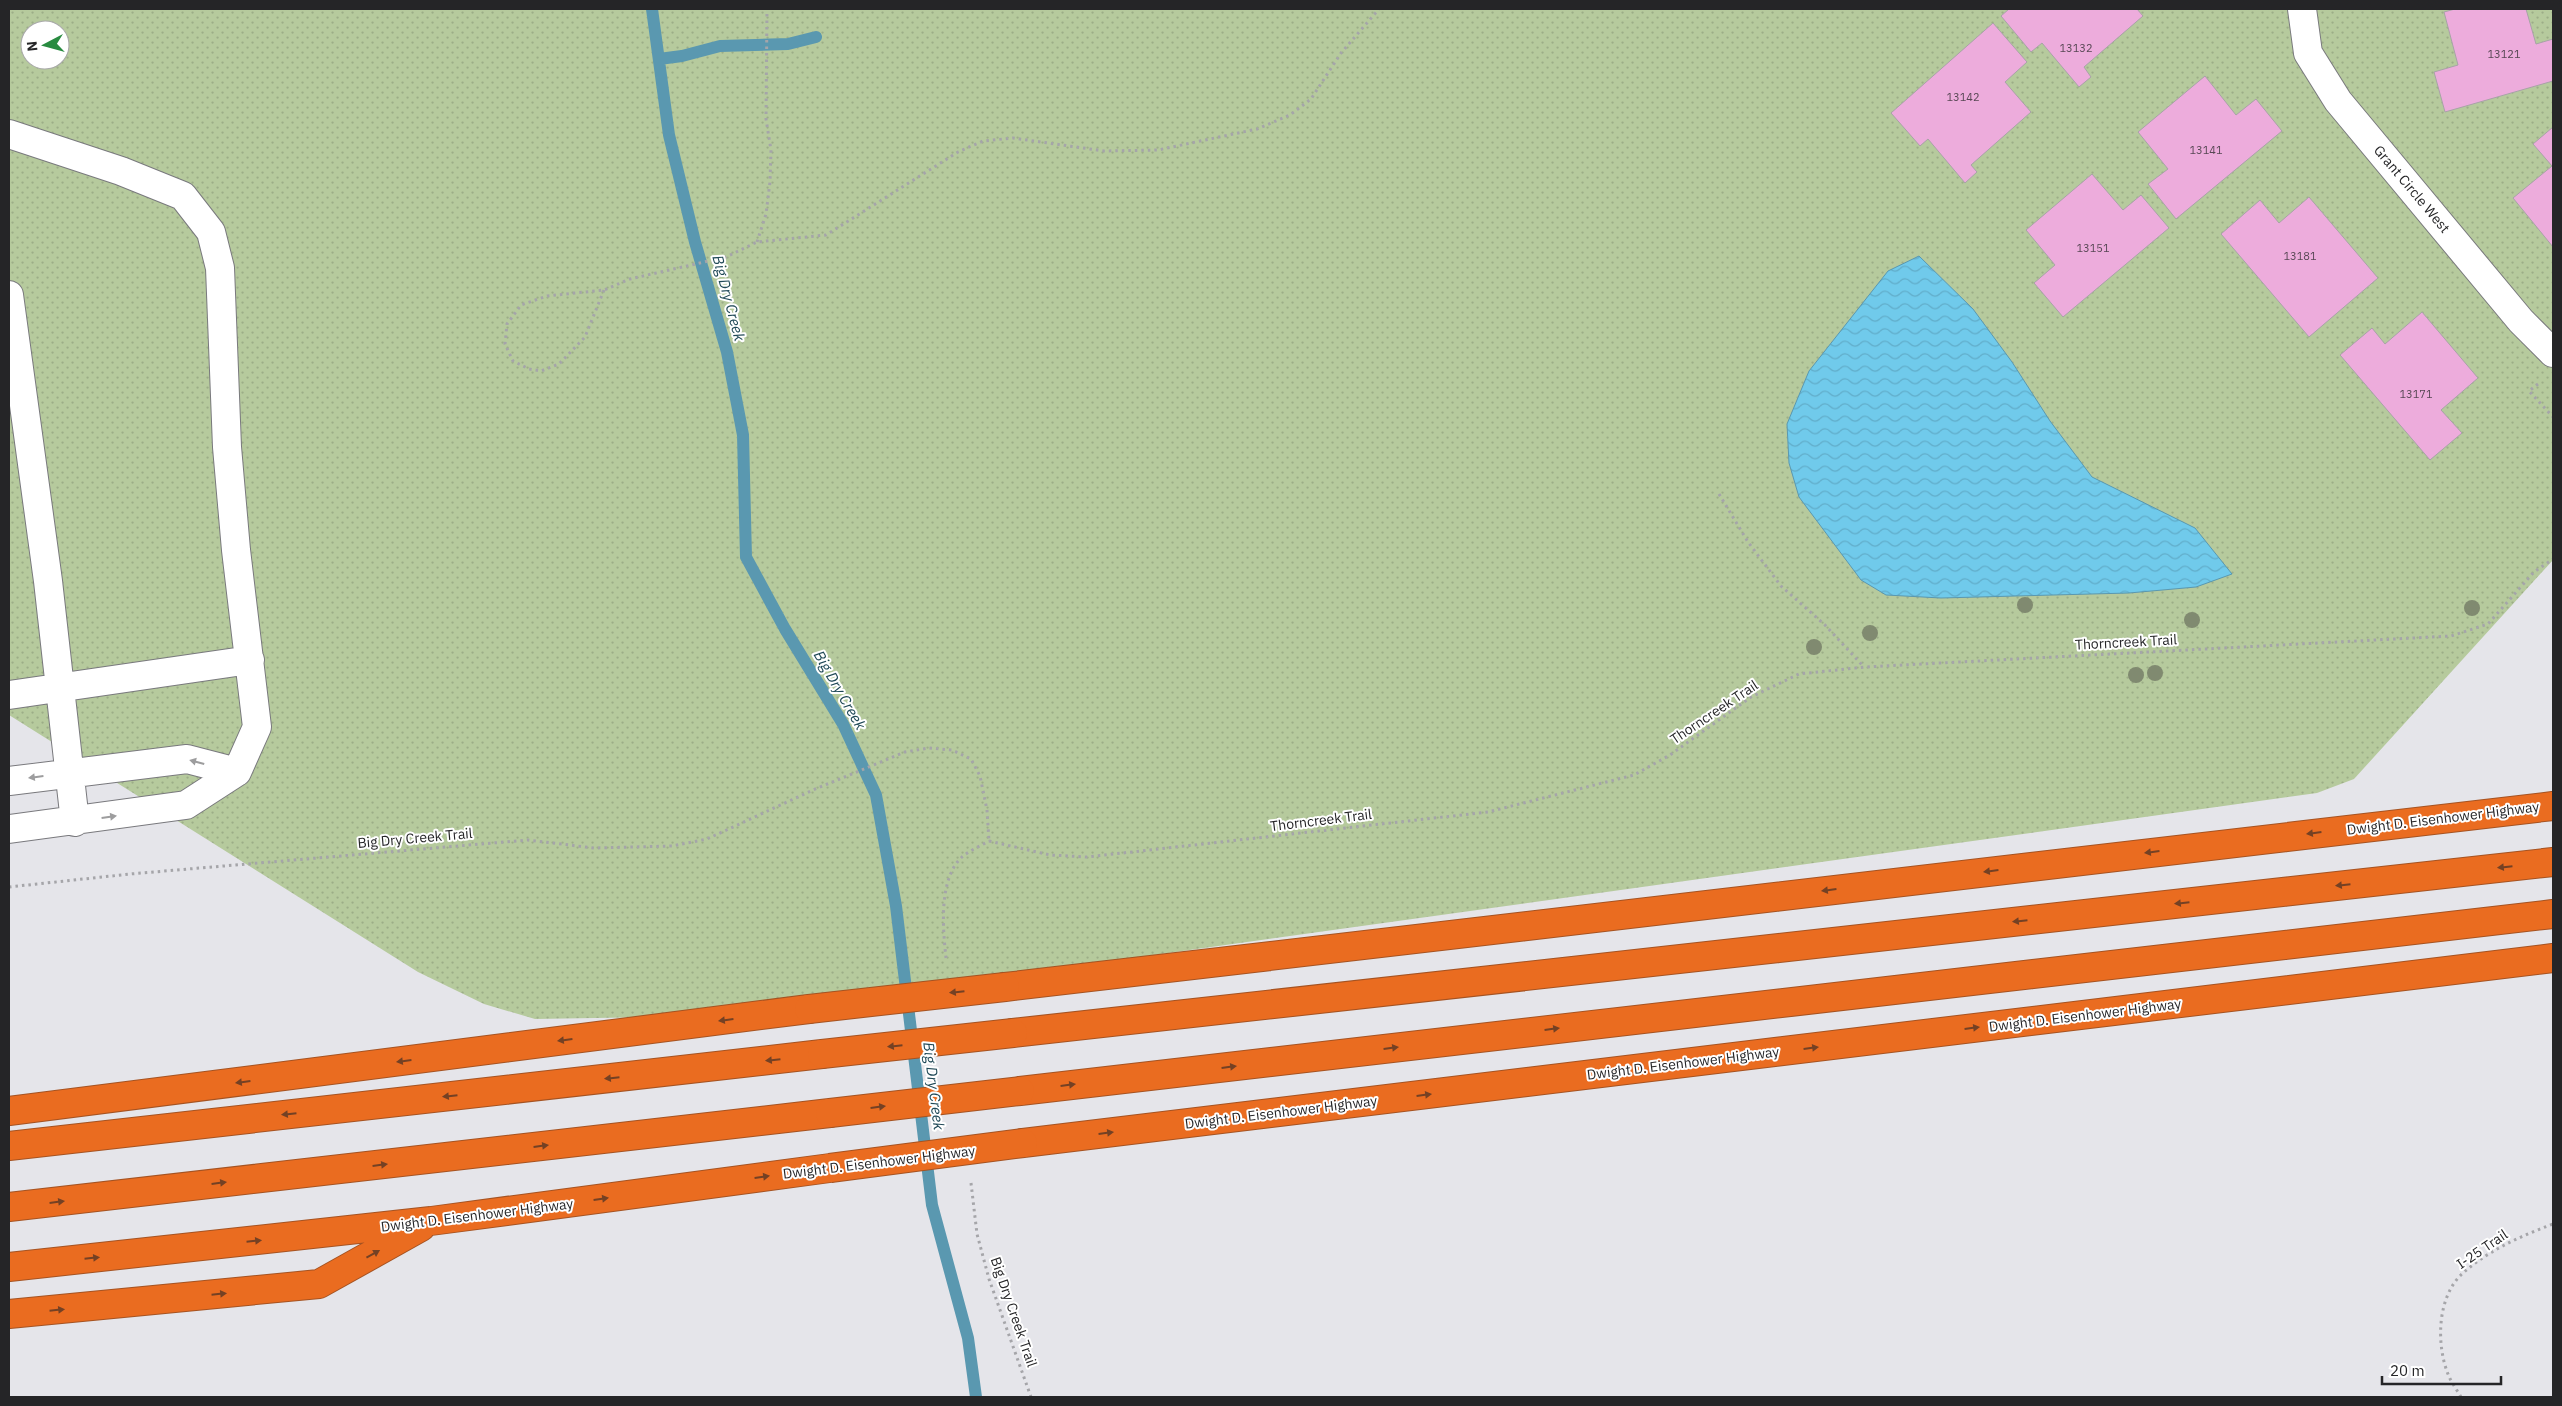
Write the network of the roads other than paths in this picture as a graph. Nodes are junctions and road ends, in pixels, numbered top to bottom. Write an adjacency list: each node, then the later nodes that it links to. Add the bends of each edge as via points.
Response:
1 (2302, 9): 4 (street, Grant Circle West, via 2308,53 2338,101 2521,321)
2 (9, 134): 5 (street, via 121,171 183,196 212,232 220,268 227,447)
3 (9, 295): 6 (street)
4 (2553, 353)
5 (250, 660): 6 (street); 8 (street, via 257,727)
6 (60, 689): 7 (street); 9 (street)
7 (9, 696)
8 (237, 772): 9 (street, one-way to 9, via 187,759); 12 (street, one-way to 8, via 186,805)
9 (70, 773): 10 (street, one-way to 10); 12 (street)
10 (9, 781)
11 (2553, 806): 17 (highway, Dwight D. Eisenhower Highway, one-way to 17, bridge, via 809,1009)
12 (75, 822): 13 (street)
13 (9, 829)
14 (2553, 862): 18 (highway, one-way to 18, bridge)
15 (2553, 914): 19 (highway, one-way to 15, bridge)
16 (2553, 958): 20 (highway, Dwight D. Eisenhower Highway, one-way to 16, bridge, via 1023,1143)
17 (17, 1108)
18 (9, 1146)
19 (9, 1208)
20 (431, 1221): 21 (highway, Dwight D. Eisenhower Highway, one-way to 20); 22 (highway, one-way to 20, via 319,1284)
21 (9, 1267)
22 (9, 1314)

